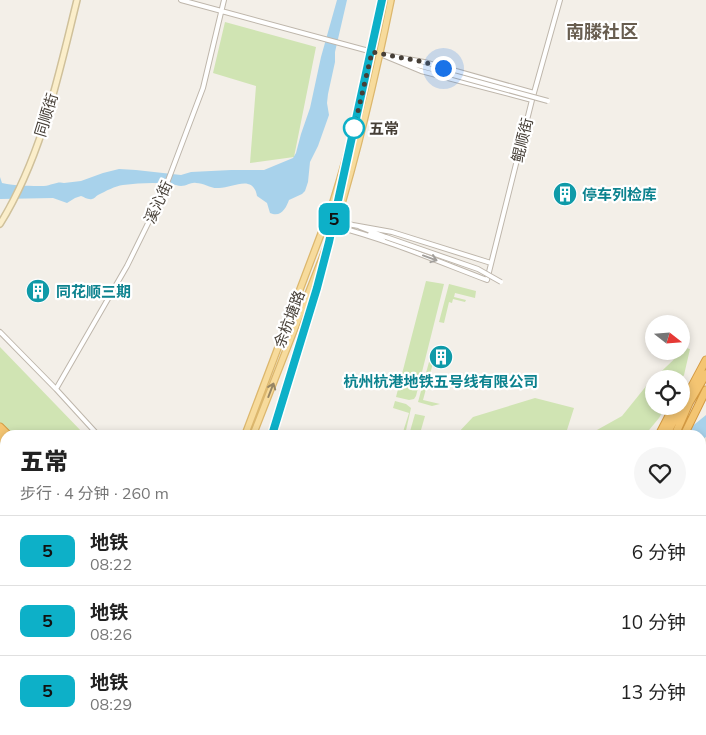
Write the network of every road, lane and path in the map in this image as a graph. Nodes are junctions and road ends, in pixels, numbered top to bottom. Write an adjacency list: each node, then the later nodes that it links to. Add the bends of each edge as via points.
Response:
1 (77, 0): 14 (street, 同顺街, via 46,120 23,182)
2 (180, 0): 7 (street)
3 (224, 0): 7 (street, 溪沁街)
4 (383, 0): 8 (main road, 余杭塘路)
5 (391, 0): 9 (main road, 余杭塘路)
6 (560, 0): 10 (street, 鲲顺街)
7 (222, 11): 8 (street); 25 (street, 溪沁街, via 202,88 166,185 128,266)
8 (372, 52): 9 (street); 29 (main road, 余杭塘路, via 333,202)
9 (380, 54): 10 (street, via 424,62); 11 (street, via 421,71); 12 (street, bridge); 13 (main road, 余杭塘路)
10 (534, 93): 11 (street, 鲲顺街)
11 (532, 100): 19 (street, 鲲顺街)
12 (548, 100)
13 (337, 220): 15 (street); 16 (main road, 余杭塘路)
14 (0, 224)
15 (354, 225): 18 (street); 19 (street, via 392,232)
16 (334, 226): 17 (street); 30 (main road, 余杭塘路, one-way to 16)
17 (355, 231): 18 (street); 19 (street, 鲲顺街, one-way to 19, via 487,280)
18 (386, 237): 20 (street, bridge, via 478,269)
19 (491, 263)
20 (501, 282)
21 (0, 332): 25 (street)
22 (705, 361): 24 (highway); 32 (highway)
23 (706, 374): 33 (highway)
24 (690, 382)
25 (56, 389): 28 (street)
26 (706, 390): 34 (highway)
27 (669, 415): 31 (highway)
28 (93, 430)
29 (247, 430)
30 (255, 430)
31 (662, 430)
32 (669, 430)
33 (677, 430)
34 (686, 430)

